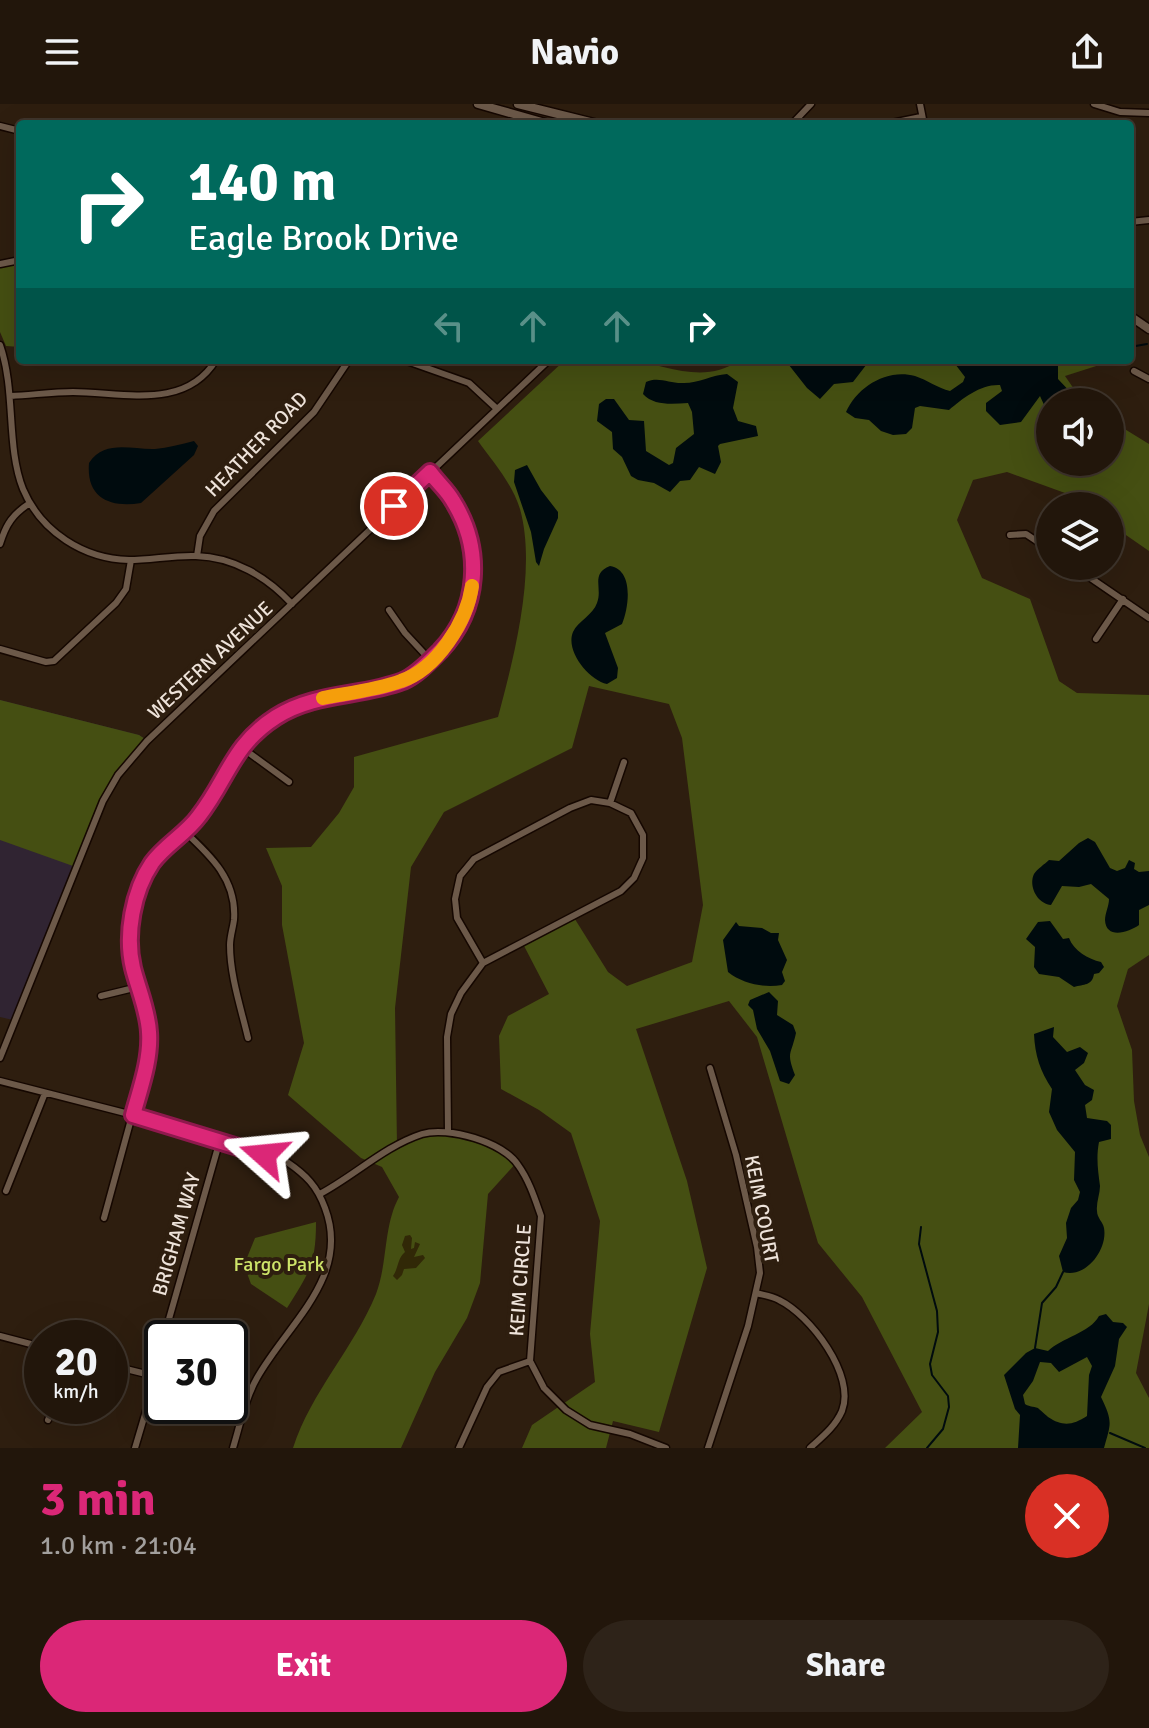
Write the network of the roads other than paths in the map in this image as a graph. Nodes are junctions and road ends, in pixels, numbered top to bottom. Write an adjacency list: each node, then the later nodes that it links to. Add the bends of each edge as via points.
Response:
1 (478, 104): 6 (main road)
2 (518, 104): 7 (main road)
3 (811, 104): 8 (street)
4 (1094, 104): 5 (street)
5 (1149, 113)
6 (535, 120)
7 (572, 120)
8 (796, 120)
9 (0, 345): 16 (street)
10 (212, 364): 16 (street, via 195,383 170,393)
11 (346, 364): 23 (street, HEATHER ROAD, via 314,412 208,519)
12 (415, 364): 17 (street, via 469,383)
13 (545, 364): 17 (street, WESTERN AVENUE)
14 (1134, 371): 15 (street)
15 (1149, 379)
16 (11, 396): 19 (street, via 18,475)
17 (496, 408): 18 (street, WESTERN AVENUE)
18 (430, 472): 27 (street, WESTERN AVENUE); 32 (street, via 453,500 468,532 475,568 469,605 454,637)
19 (30, 503): 22 (street, via 15,513); 24 (street, via 60,538 85,551)
20 (1010, 535): 21 (street, via 1026,534)
21 (1036, 541)
22 (0, 544)
23 (197, 556): 24 (street); 27 (street, via 250,570)
24 (131, 560): 31 (street, via 126,589 116,603 54,661)
25 (1094, 580): 26 (street)
26 (1123, 599): 29 (street); 30 (street)
27 (292, 604): 42 (street, WESTERN AVENUE, via 118,775)
28 (389, 610): 32 (street)
29 (1149, 618)
30 (1096, 639)
31 (0, 649)
32 (431, 661): 33 (street, via 405,680 293,707)
33 (241, 747): 35 (street); 37 (street, via 208,804)
34 (624, 762): 36 (street)
35 (289, 782)
36 (610, 803): 38 (street, via 591,800 570,808 474,859 460,876 457,918); 38 (street, via 631,813 643,835 643,858 634,878 621,891)
37 (184, 831): 39 (street, via 153,863 136,898 131,934); 41 (street, via 218,863 232,890 229,944)
38 (483, 963): 47 (street, via 451,1014)
39 (138, 987): 40 (street); 46 (street, via 149,1032)
40 (101, 996)
41 (248, 1038)
42 (0, 1058)
43 (710, 1068): 52 (street, KEIM COURT, via 757,1247)
44 (0, 1081): 45 (street)
45 (45, 1093): 46 (street); 49 (street)
46 (133, 1115): 48 (street); 51 (street)
47 (448, 1131): 50 (street, KEIM CIRCLE, via 424,1133 402,1143); 56 (street, KEIM CIRCLE, via 479,1138 517,1162 534,1194 541,1216)
48 (220, 1140): 50 (street, via 287,1162); 53 (street, BRIGHAM WAY)
49 (6, 1191)
50 (320, 1194): 57 (street, via 331,1224 331,1261)
51 (104, 1218)
52 (756, 1293): 64 (street, KEIM COURT); 65 (street, via 779,1299 799,1313 843,1375 843,1408 833,1427)
53 (169, 1320)
54 (0, 1336): 55 (street)
55 (24, 1342)
56 (530, 1361): 62 (street, via 499,1372); 63 (street, KEIM CIRCLE, via 544,1388 566,1410 590,1425)
57 (248, 1398)
58 (144, 1421): 60 (street)
59 (240, 1424): 61 (street)
60 (135, 1448)
61 (233, 1448)
62 (459, 1448)
63 (666, 1448)
64 (708, 1448)
65 (810, 1448)

